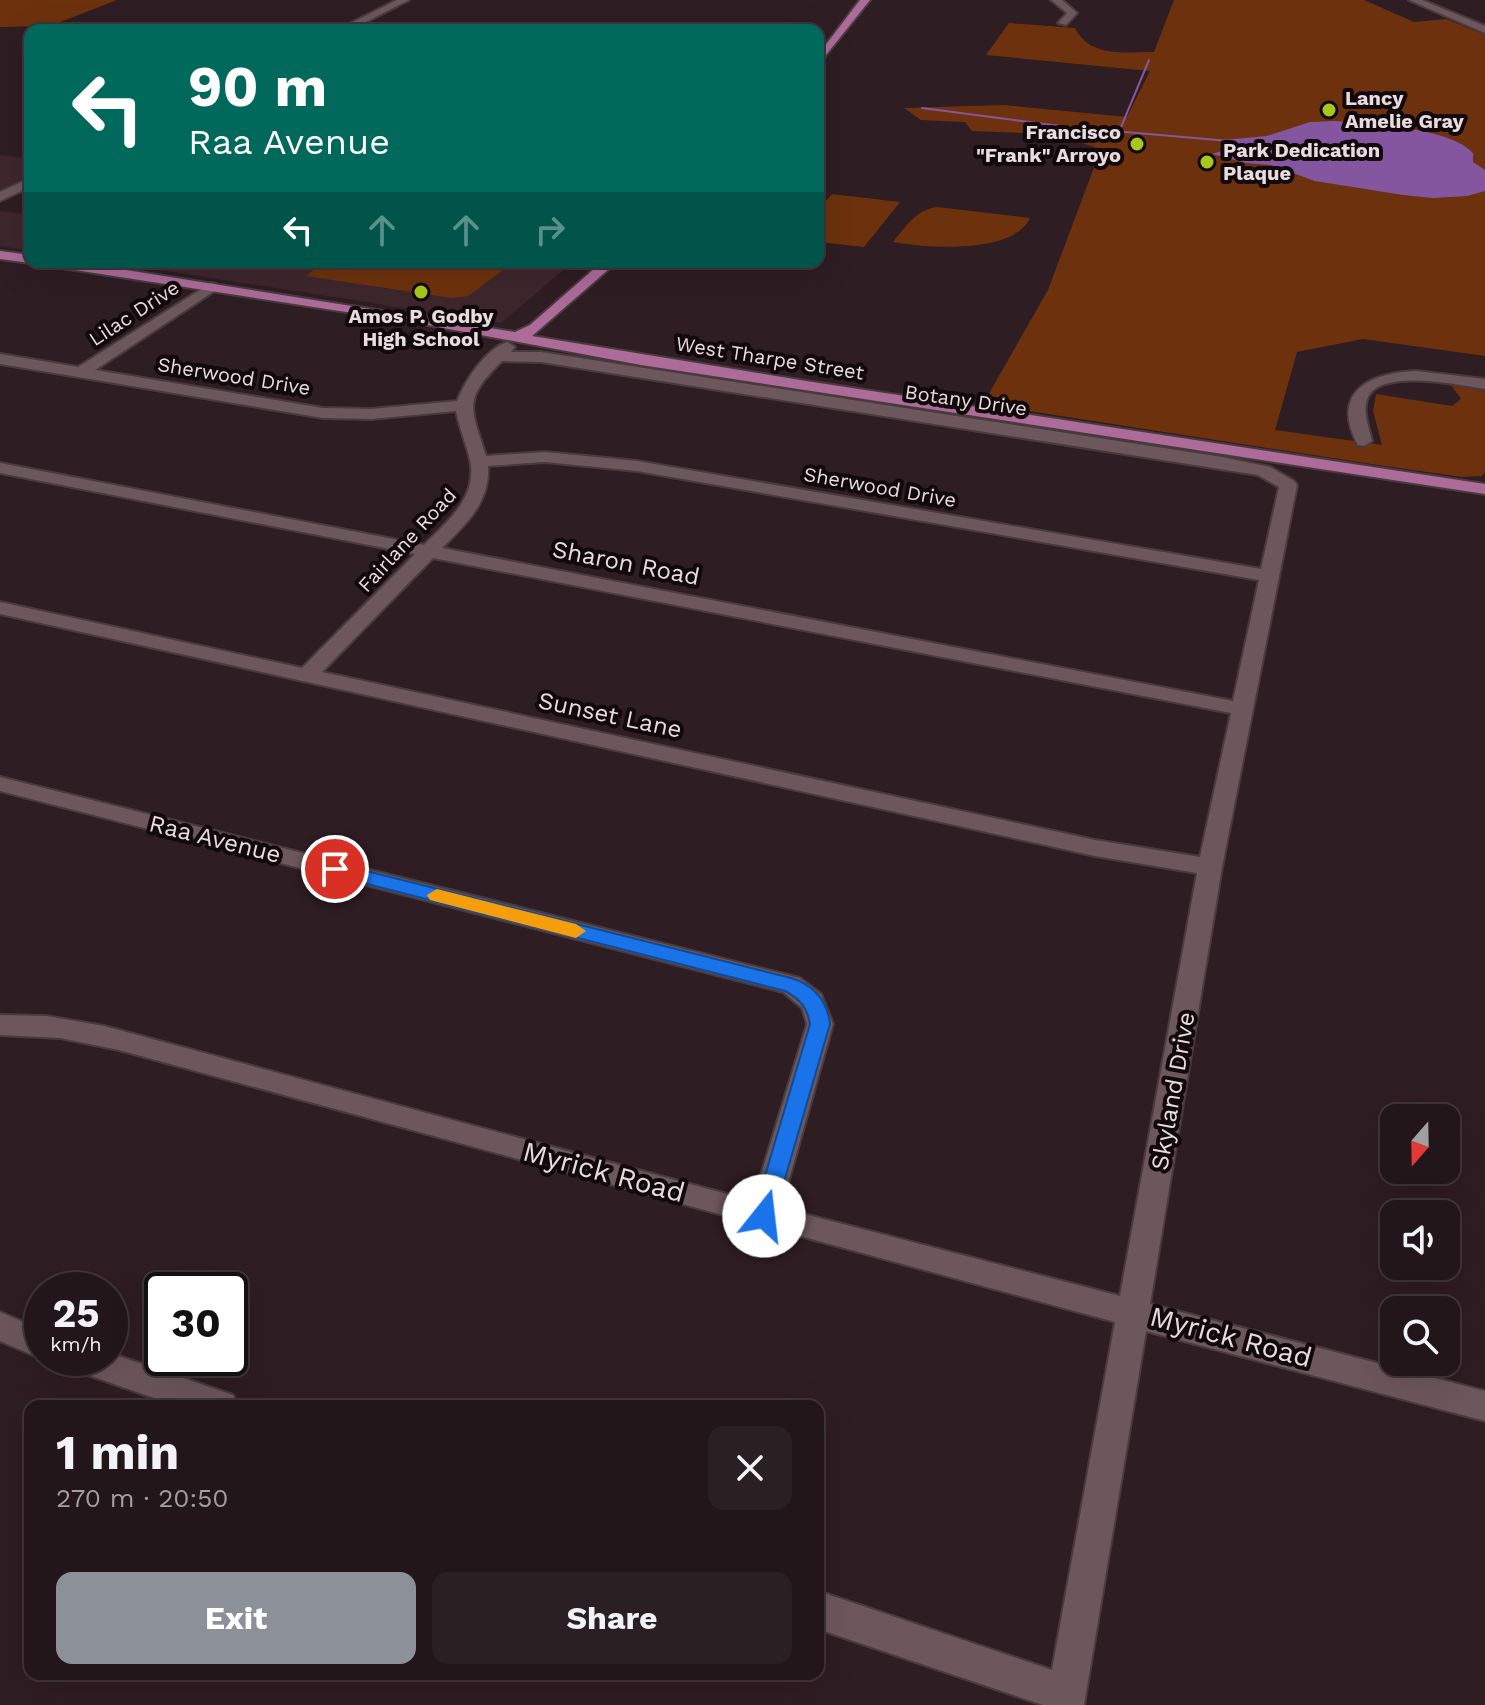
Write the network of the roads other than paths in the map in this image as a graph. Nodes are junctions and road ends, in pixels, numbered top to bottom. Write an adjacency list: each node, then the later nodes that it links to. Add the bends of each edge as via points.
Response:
1 (404, 0): 7 (street)
2 (851, 0): 9 (main road)
3 (865, 0): 10 (main road)
4 (1056, 0): 6 (street, via 1072,13)
5 (1414, 0): 8 (street)
6 (1063, 23)
7 (354, 24)
8 (1485, 30)
9 (824, 36)
10 (836, 39): 11 (main road); 12 (main road)
11 (824, 40)
12 (824, 54)
13 (24, 185): 14 (street)
14 (0, 197)
15 (0, 255): 16 (main road)
16 (24, 258)
17 (88, 268): 20 (main road, West Tharpe Street)
18 (583, 268): 21 (main road, via 521,325)
19 (603, 268): 21 (main road)
20 (211, 287): 21 (main road, West Tharpe Street); 24 (street, Lilac Drive)
21 (518, 337): 22 (street); 31 (main road, West Tharpe Street)
22 (496, 356): 26 (street, via 473,381); 30 (street, Botany Drive, via 541,357 1208,459)
23 (0, 359): 24 (street, Sherwood Drive)
24 (80, 373): 26 (street, Sherwood Drive, via 323,413)
25 (1485, 384): 27 (street, via 1409,376 1376,380 1361,391 1357,403)
26 (463, 405): 28 (street)
27 (1364, 441)
28 (481, 461): 32 (street, Fairlane Road, via 482,478 468,511); 33 (street, Sherwood Drive, via 545,457 625,465)
29 (0, 468): 32 (street, Sharon Road)
30 (1284, 480): 33 (street, Skyland Drive, via 1289,491)
31 (1485, 489)
32 (431, 552): 35 (street, Fairlane Road); 36 (street, Sharon Road)
33 (1270, 576): 36 (street, Skyland Drive)
34 (0, 608): 35 (street, Sunset Lane)
35 (307, 675): 38 (street, Sunset Lane, via 1095,848)
36 (1242, 709): 38 (street, Skyland Drive)
37 (0, 784): 40 (street, Raa Avenue, via 791,985 805,993 820,1024)
38 (1210, 867): 41 (street, Skyland Drive)
39 (0, 1025): 40 (street, Myrick Road, via 67,1028 119,1040)
40 (764, 1216): 41 (street, Myrick Road)
41 (1135, 1312): 46 (street, Myrick Road); 48 (street, Skyland Drive)
42 (0, 1326): 43 (street)
43 (24, 1337)
44 (128, 1374): 45 (street)
45 (203, 1400)
46 (1485, 1406)
47 (824, 1612): 48 (street)
48 (1066, 1700)

